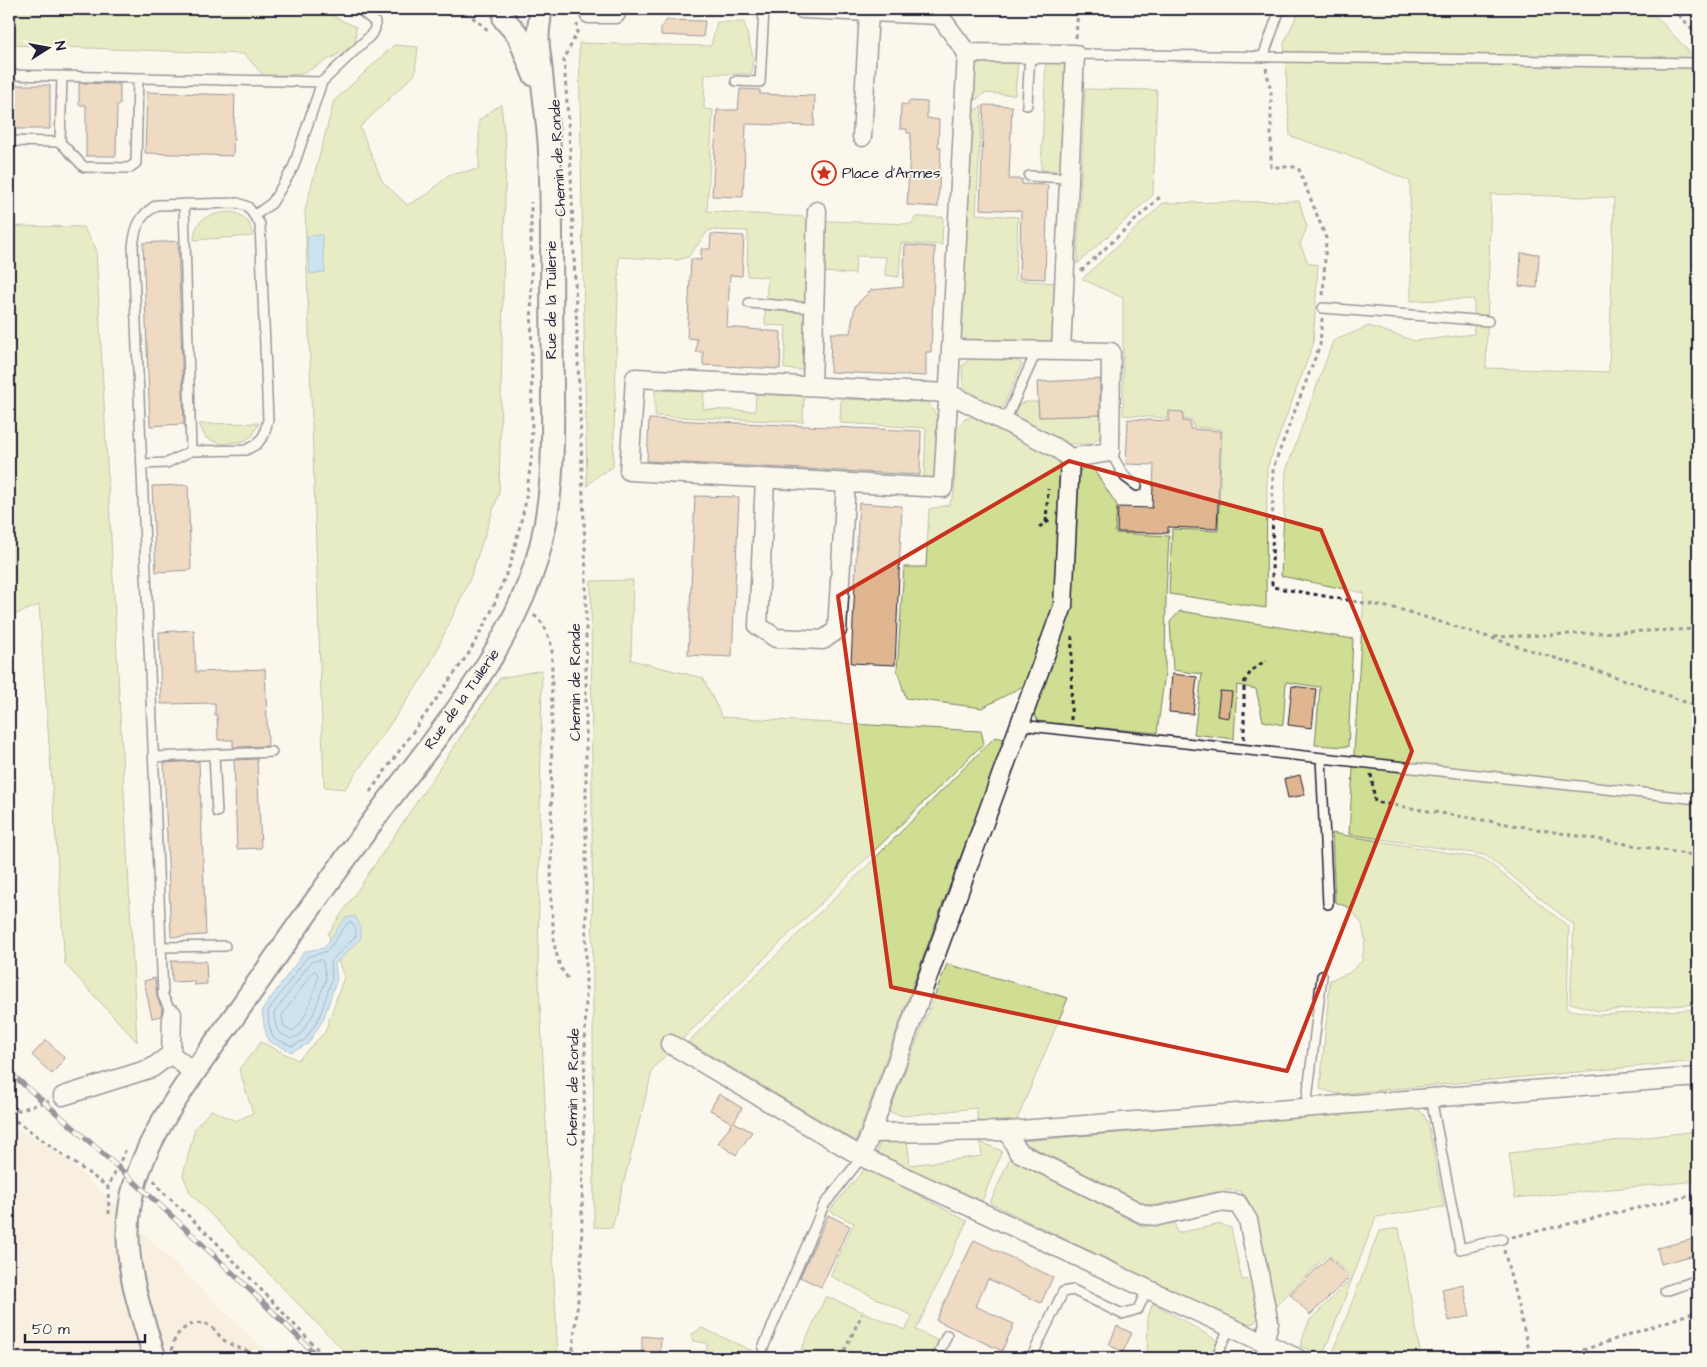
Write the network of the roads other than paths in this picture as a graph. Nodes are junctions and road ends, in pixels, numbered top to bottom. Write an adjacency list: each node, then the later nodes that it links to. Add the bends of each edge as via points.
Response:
1 (359, 9): 20 (lane, via 375,22 375,29)
2 (540, 9): 10 (street, via 524,22 511,21); 22 (street, Rue de la Tuilerie, via 538,41)
3 (616, 9): 8 (street, via 616,14)
4 (764, 9): 19 (lane, via 760,82)
5 (802, 9): 6 (street)
6 (822, 9): 9 (street)
7 (1280, 9): 14 (lane)
8 (583, 12)
9 (869, 12): 11 (street, via 939,15); 23 (street)
10 (499, 14): 22 (street, Rue de la Tuilerie, via 518,35)
11 (967, 53): 12 (street); 35 (street)
12 (1030, 54): 13 (street); 21 (lane)
13 (1076, 54): 14 (lane); 27 (street)
14 (1264, 57): 15 (lane)
15 (1698, 64)
16 (9, 75): 17 (lane)
17 (62, 76): 18 (lane); 25 (lane)
18 (138, 78): 20 (lane); 25 (lane, via 136,162 129,168 84,167)
19 (736, 81)
20 (322, 82): 30 (lane, via 293,168 272,203)
21 (1027, 105)
22 (545, 109): 62 (street, Rue de la Tuilerie, via 549,142 552,475 546,526 532,574 521,603 476,684 349,854)
23 (862, 137)
24 (9, 142): 25 (lane)
25 (60, 142)
26 (1029, 176): 27 (lane)
27 (1069, 178): 37 (street)
28 (184, 204): 30 (lane, via 238,203); 41 (lane); 44 (lane, via 157,205 139,220 134,232)
29 (817, 210): 32 (street)
30 (255, 215): 41 (lane, via 260,224 268,420 264,435 246,450)
31 (749, 304): 32 (lane)
32 (814, 308): 38 (street)
33 (1322, 308): 34 (lane)
34 (1488, 321)
35 (951, 349): 36 (street); 39 (street)
36 (1038, 350): 37 (street); 40 (lane)
37 (1061, 351): 42 (street, via 1111,352)
38 (812, 386): 39 (street); 45 (street, via 635,378 629,472)
39 (948, 392): 40 (street); 46 (street, via 943,488)
40 (1005, 421): 43 (street, via 1058,448)
41 (191, 451): 44 (lane, via 167,463)
42 (1110, 452): 43 (street); 47 (lane, via 1125,477)
43 (1070, 458): 48 (street, via 1062,606)
44 (142, 464): 51 (lane)
45 (766, 479): 46 (street); 46 (street, via 758,626 776,638 823,640 837,630)
46 (846, 483)
47 (1137, 486)
48 (1020, 725): 52 (lane); 68 (street)
49 (272, 752): 50 (lane)
50 (214, 755): 51 (lane); 54 (lane)
51 (154, 757): 57 (lane)
52 (1321, 758): 53 (lane); 55 (lane)
53 (1698, 799)
54 (217, 812)
55 (1328, 904)
56 (225, 946): 57 (lane)
57 (161, 947): 59 (lane, via 163,996)
58 (1322, 976): 66 (lane)
59 (172, 1014): 61 (street)
60 (670, 1044): 69 (street)
61 (171, 1054): 62 (street); 64 (street, via 152,1068)
62 (193, 1074): 79 (street, Rue de la Tuilerie, via 141,1164 130,1205 129,1264 138,1306)
63 (1698, 1077): 65 (street)
64 (63, 1096)
65 (1432, 1098): 66 (street); 70 (lane, via 1460,1249)
66 (1306, 1108): 67 (street)
67 (1008, 1131): 68 (street); 76 (street, via 1018,1152 1145,1214 1158,1216 1219,1202 1238,1204 1248,1220 1269,1323)
68 (871, 1133): 69 (street)
69 (862, 1157): 72 (street); 77 (lane, via 824,1204)
70 (1502, 1240)
71 (1698, 1280): 73 (lane)
72 (1147, 1290): 74 (street); 78 (lane, via 1138,1309 1122,1314 1073,1290 1063,1292)
73 (1665, 1291)
74 (1229, 1328): 76 (street); 81 (lane)
75 (947, 1335): 80 (lane)
76 (1264, 1342): 82 (street)
77 (763, 1348)
78 (1032, 1356)
79 (155, 1358)
80 (937, 1358)
81 (1216, 1358)
82 (1297, 1358)

